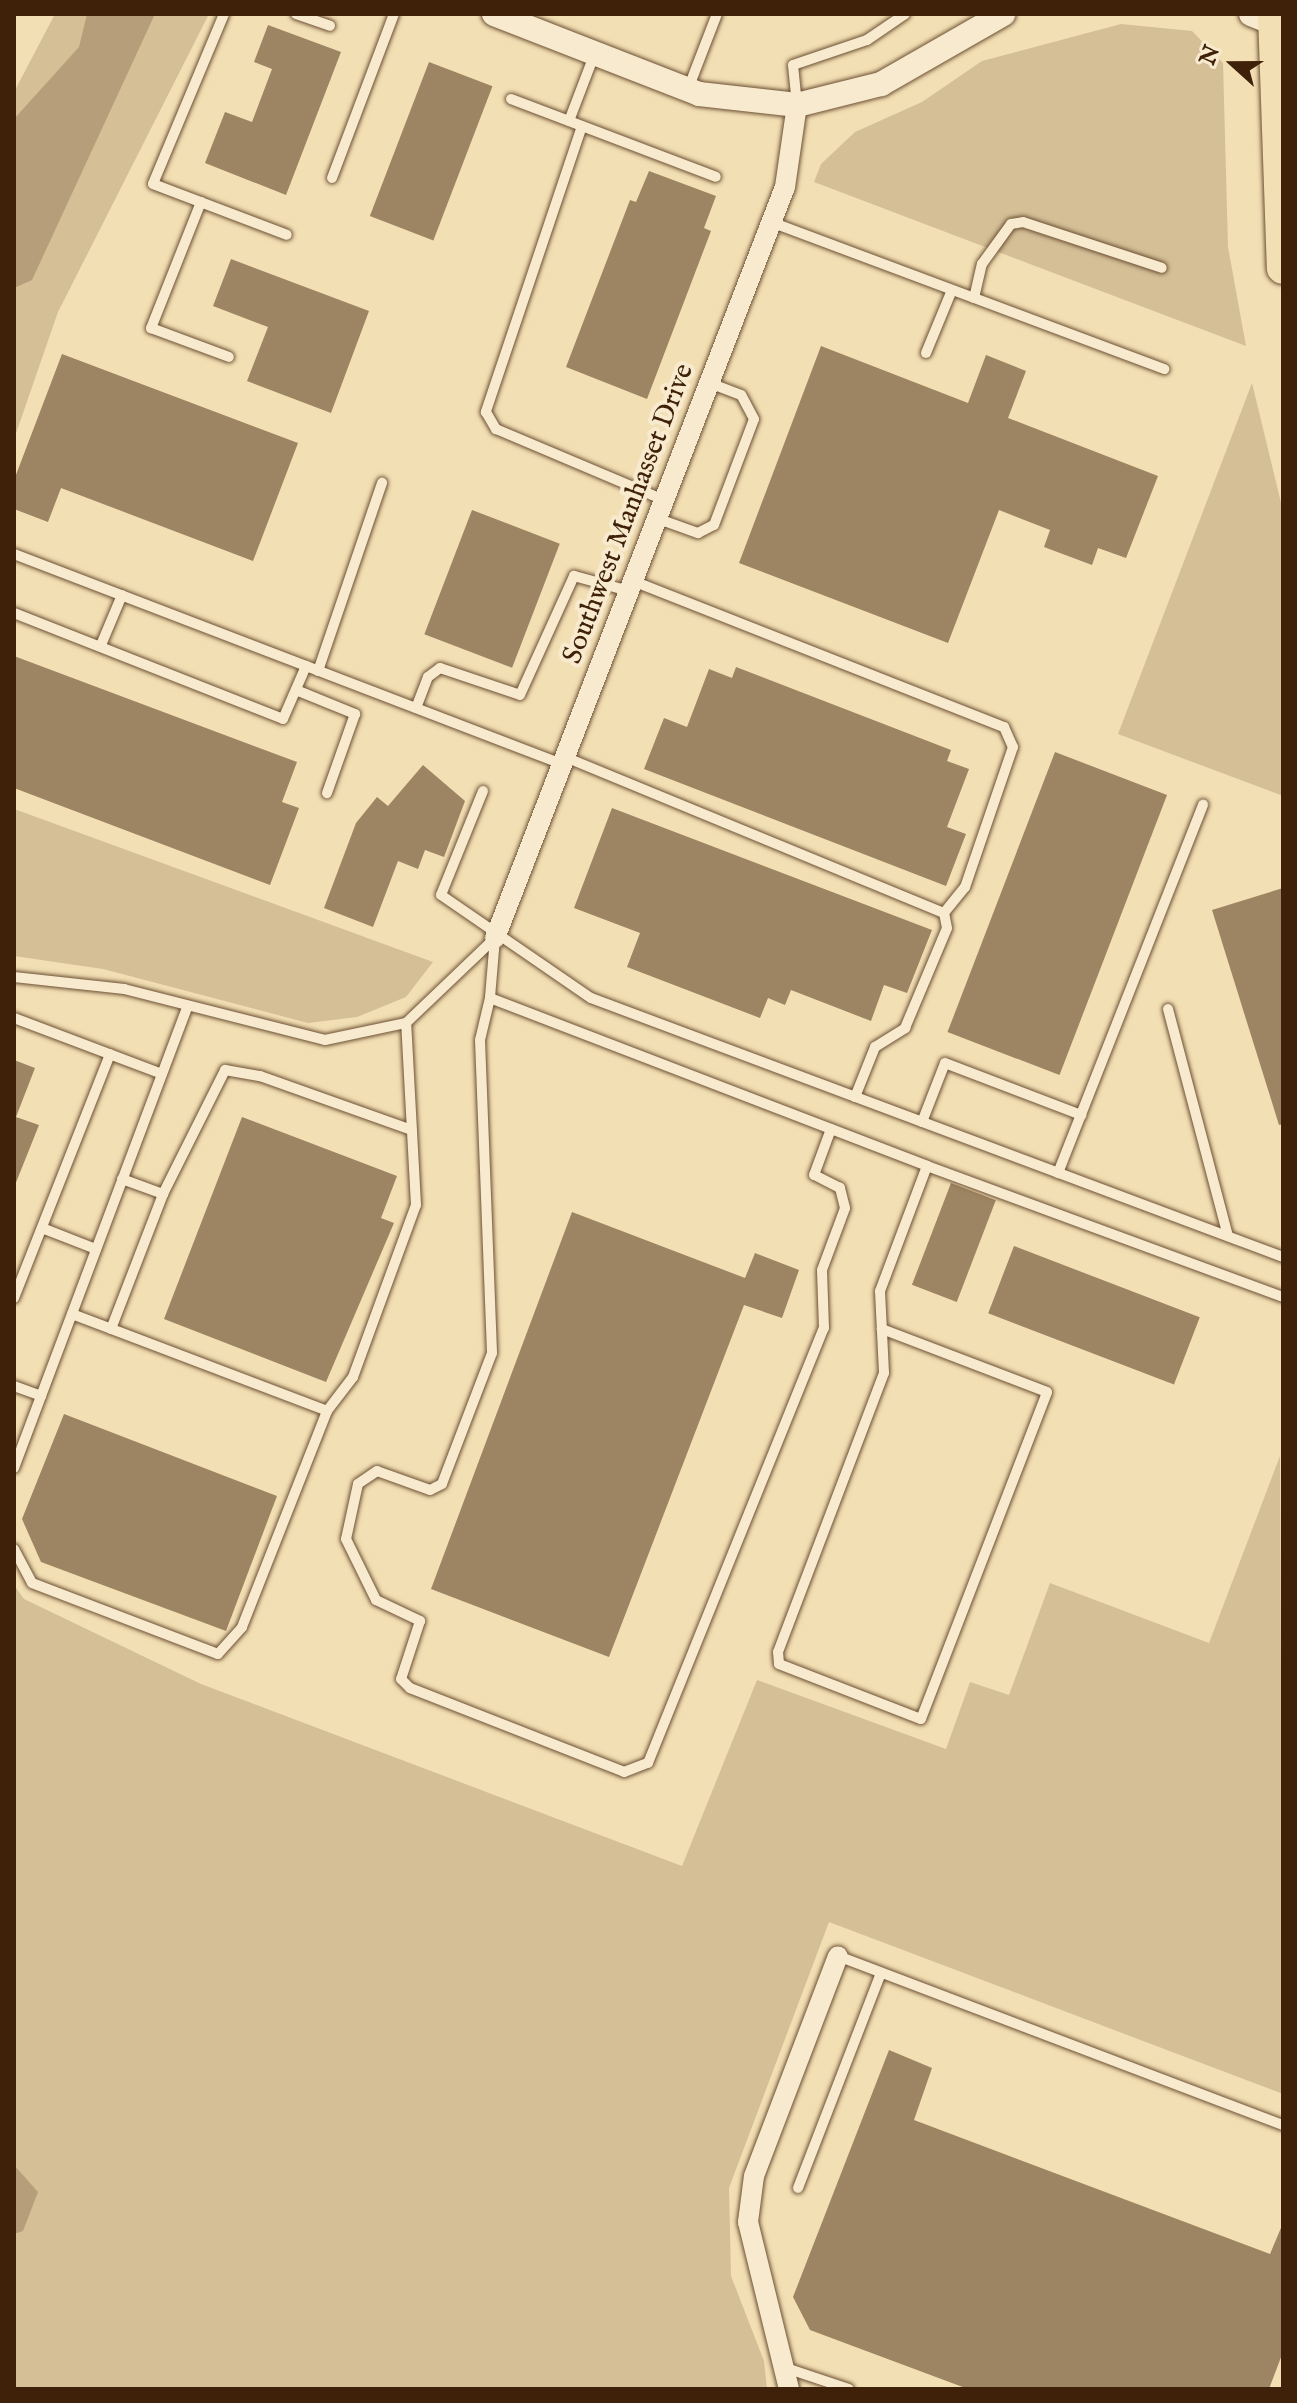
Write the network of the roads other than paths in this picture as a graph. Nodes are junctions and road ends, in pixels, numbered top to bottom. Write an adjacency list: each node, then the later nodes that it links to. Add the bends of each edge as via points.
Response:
1 (224, 14): 18 (lane, via 153,184)
2 (296, 14): 9 (lane)
3 (394, 14): 17 (lane)
4 (494, 14): 10 (street)
5 (717, 14): 11 (lane)
6 (905, 14): 13 (lane, via 867,40 793,65)
7 (1003, 14): 13 (street, via 881,84)
8 (1270, 20): 22 (highway)
9 (330, 26)
10 (595, 53): 11 (street); 14 (lane)
11 (688, 89): 13 (street, via 727,101)
12 (511, 99): 14 (lane)
13 (797, 105): 19 (street, Southwest Manhasset Drive)
14 (569, 121): 15 (lane)
15 (582, 126): 16 (lane); 30 (lane, via 486,412 496,429 624,483)
16 (716, 177)
17 (332, 178)
18 (201, 202): 20 (lane); 26 (lane, via 151,328)
19 (771, 222): 23 (lane); 28 (street, Southwest Manhasset Drive)
20 (287, 235)
21 (1162, 268): 24 (lane, via 1023,222 1011,224 982,264)
22 (1283, 268)
23 (952, 290): 24 (lane); 25 (lane)
24 (974, 298): 27 (lane)
25 (926, 353)
26 (229, 357)
27 (1164, 369)
28 (709, 383): 30 (street, Southwest Manhasset Drive); 30 (lane, via 741,395 754,419 714,525 698,533)
29 (382, 483): 37 (lane)
30 (660, 509): 32 (street, Southwest Manhasset Drive)
31 (14, 554): 33 (lane)
32 (631, 586): 39 (lane, via 574,576 520,695 440,668 428,677); 40 (street, Southwest Manhasset Drive); 44 (lane, via 1004,727 1013,747 965,887)
33 (122, 595): 35 (lane); 36 (lane)
34 (14, 613): 35 (lane)
35 (101, 645): 38 (lane, via 283,719)
36 (306, 666): 37 (lane); 38 (lane)
37 (318, 671): 39 (lane)
38 (296, 690): 42 (lane, via 355,714)
39 (416, 708): 40 (lane)
40 (563, 761): 44 (lane); 45 (street, Southwest Manhasset Drive)
41 (483, 791): 45 (lane, via 441,895)
42 (327, 793)
43 (1203, 805): 55 (lane)
44 (944, 913): 54 (lane, via 947,928 905,1028 875,1047)
45 (495, 938): 47 (lane); 51 (lane); 54 (lane, via 591,998)
46 (14, 977): 48 (lane, via 124,989)
47 (490, 998): 57 (lane); 57 (lane, via 480,1040 492,1353 442,1484 430,1490 377,1471 358,1484 346,1539 376,1600 420,1621 401,1679 410,1688 637,1773 648,1763 824,1328 822,1270 845,1208 840,1188 814,1175)
48 (187, 1007): 51 (lane, via 325,1040); 53 (lane)
49 (1168, 1009): 64 (lane)
50 (14, 1018): 52 (lane)
51 (406, 1023): 58 (lane)
52 (110, 1054): 53 (lane); 63 (lane)
53 (162, 1074): 61 (lane)
54 (855, 1097): 56 (lane)
55 (1081, 1115): 56 (lane, via 945,1063); 60 (lane)
56 (922, 1122): 60 (lane)
57 (831, 1129): 59 (lane)
58 (412, 1130): 62 (lane, via 260,1076 225,1070); 74 (lane, via 416,1205 353,1377)
59 (927, 1166): 67 (lane); 71 (lane, via 880,1291)
60 (1058, 1173): 64 (lane)
61 (122, 1179): 62 (lane); 65 (lane)
62 (163, 1194): 70 (lane)
63 (42, 1228): 65 (lane); 68 (lane)
64 (1228, 1236): 66 (lane)
65 (96, 1249): 69 (lane)
66 (1283, 1257)
67 (1283, 1297)
68 (14, 1298)
69 (72, 1314): 70 (lane); 73 (lane)
70 (111, 1329): 74 (lane)
71 (882, 1329): 71 (lane, via 884,1373 779,1664 921,1719 1047,1392)
72 (14, 1386): 73 (lane)
73 (41, 1396): 75 (lane)
74 (327, 1411): 76 (lane, via 242,1627 218,1654 32,1583)
75 (14, 1468)
76 (14, 1549)
77 (838, 1956): 78 (lane); 81 (street, via 754,2176 748,2222)
78 (881, 1973): 79 (lane); 80 (lane)
79 (1283, 2125)
80 (798, 2188)
81 (789, 2379): 82 (lane)
82 (849, 2389)

